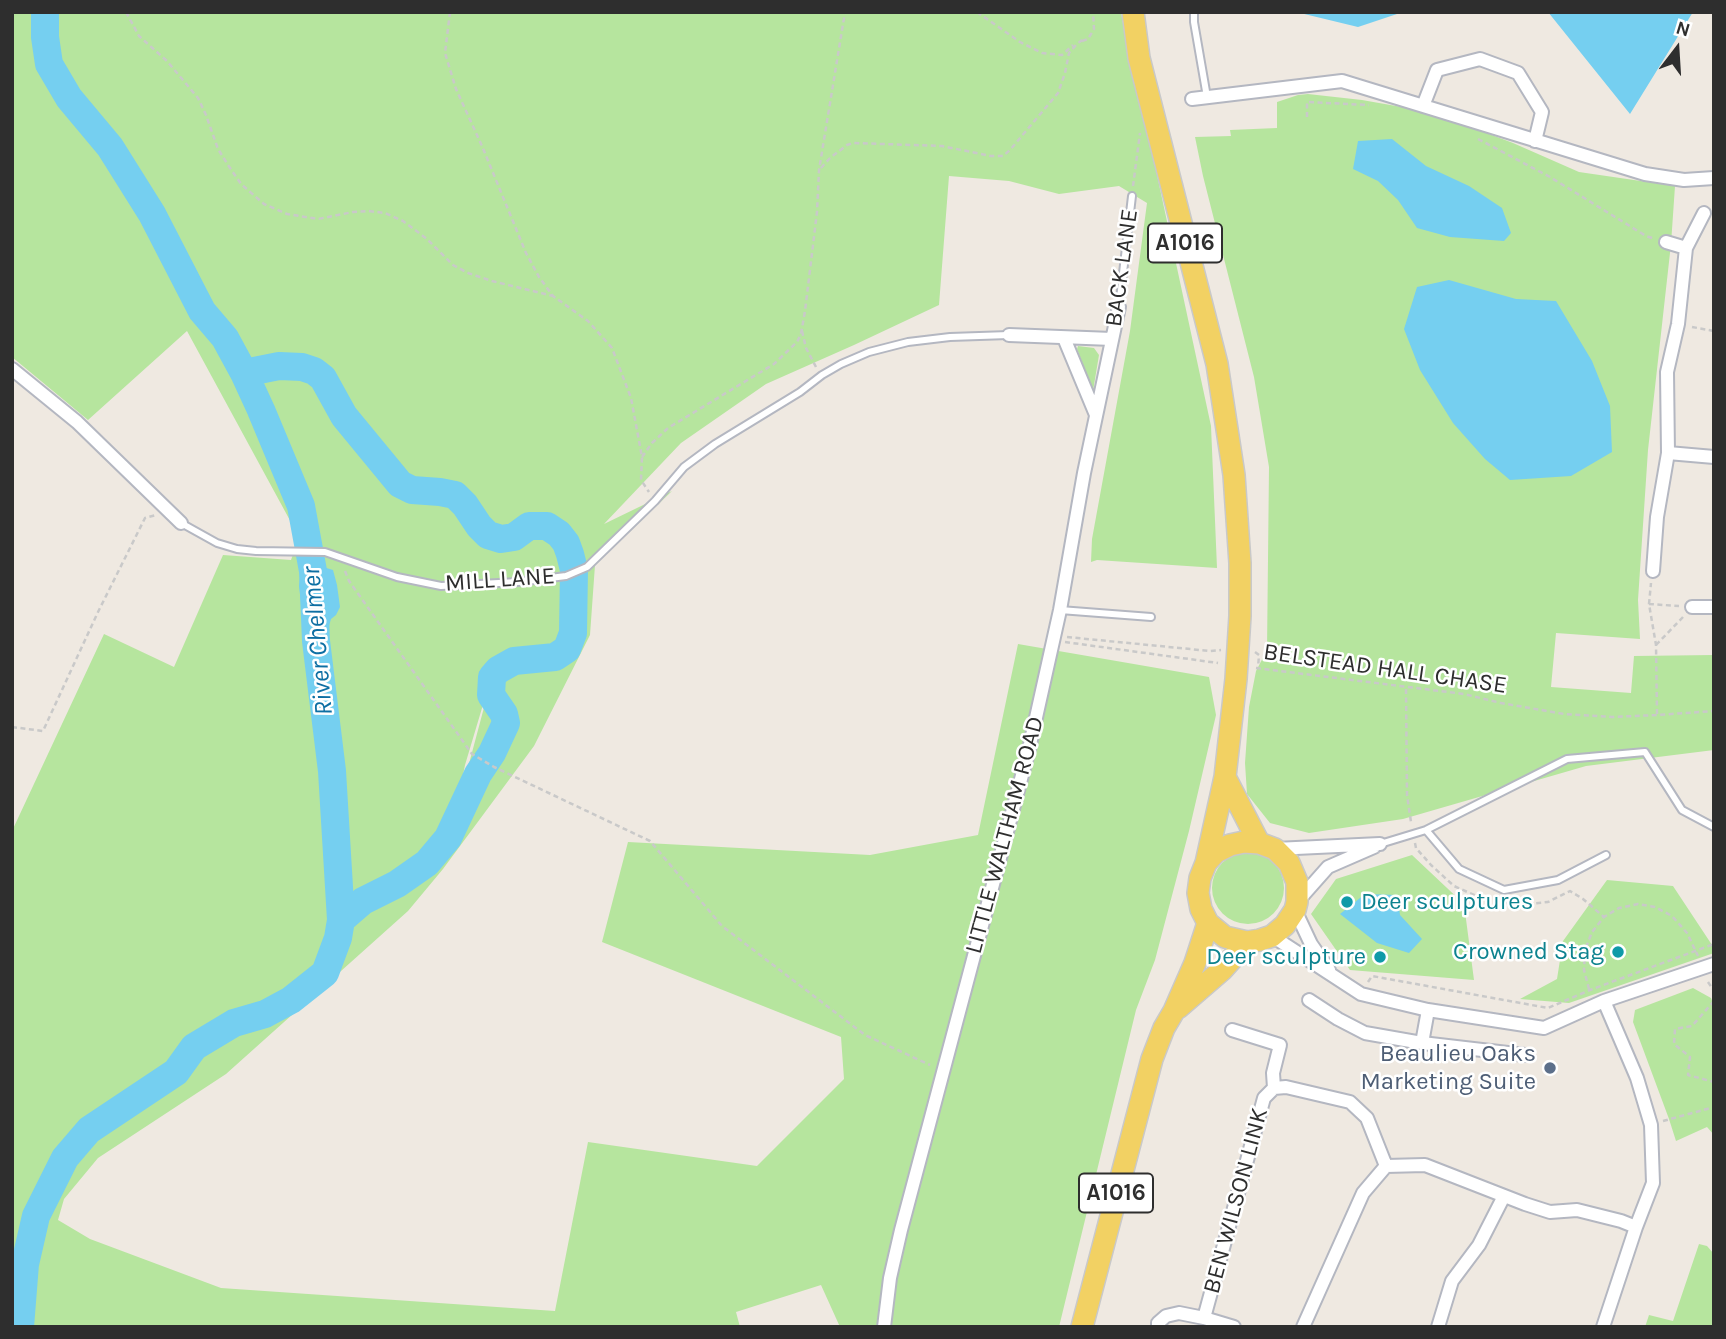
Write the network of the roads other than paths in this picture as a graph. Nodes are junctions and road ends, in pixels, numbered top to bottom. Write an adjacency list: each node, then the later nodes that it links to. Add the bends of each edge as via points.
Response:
1 (1133, 12): 26 (main road, A1016, via 1139,58 1217,364 1234,475 1244,662)
2 (1194, 12): 3 (lane)
3 (1207, 97): 4 (street); 5 (street, via 1342,81)
4 (1192, 99)
5 (1423, 106): 6 (street); 6 (street, via 1437,70 1480,59 1518,73 1542,111)
6 (1535, 141): 7 (street, via 1645,174 1684,180)
7 (1714, 178)
8 (1132, 196): 12 (lane, BACK LANE)
9 (1704, 214): 11 (street)
10 (1666, 242): 11 (street)
11 (1686, 248): 18 (street, via 1678,324 1667,372)
12 (1119, 307): 15 (street, BACK LANE)
13 (1009, 335): 14 (street, MILL LANE); 20 (lane, MILL LANE, via 908,342 841,364 684,467 587,567 566,576 441,586 397,577 325,552 237,549)
14 (1063, 338): 15 (street, MILL LANE); 17 (street)
15 (1112, 339): 17 (street, LITTLE WALTHAM ROAD)
16 (12, 369): 20 (street, MILL LANE, via 77,422)
17 (1096, 415): 24 (street, LITTLE WALTHAM ROAD)
18 (1668, 453): 19 (street); 21 (street)
19 (1714, 457)
20 (181, 523)
21 (1653, 571)
22 (1692, 607): 23 (street)
23 (1714, 607)
24 (1060, 610): 25 (lane); 51 (street, LITTLE WALTHAM ROAD, via 1029,749 890,1278)
25 (1151, 617)
26 (1225, 777): 30 (main road); 32 (main road, A1016)
27 (1714, 827): 28 (lane, via 1682,810 1645,752 1567,759)
28 (1426, 830): 29 (lane); 31 (lane, via 1459,869 1504,890 1558,880)
29 (1380, 844): 30 (street); 33 (street, via 1328,867)
30 (1267, 846): 32 (main road, via 1230,845); 33 (main road, via 1289,863 1297,882)
31 (1606, 855)
32 (1206, 863): 34 (main road, A1016, via 1198,893)
33 (1296, 906): 35 (main road, via 1286,925); 38 (street, via 1311,944)
34 (1208, 923): 36 (main road, via 1225,937); 42 (main road, A1016)
35 (1272, 936): 36 (main road); 38 (street)
36 (1247, 942): 42 (main road, A1016)
37 (1714, 964): 40 (street)
38 (1332, 975): 41 (street, via 1361,994)
39 (1309, 999): 44 (street, via 1365,1033)
40 (1604, 1001): 41 (street, via 1544,1028); 49 (street, via 1637,1078 1651,1125 1653,1183)
41 (1428, 1010): 44 (street)
42 (1174, 1011): 52 (main road, A1016, via 1152,1059)
43 (1232, 1030): 46 (street, BEN WILSON LINK, via 1280,1045)
44 (1422, 1043): 45 (street)
45 (1525, 1055)
46 (1274, 1088): 47 (street, BEN WILSON LINK, via 1350,1102 1367,1118); 50 (street, BEN WILSON LINK, via 1264,1098)
47 (1386, 1166): 48 (street, via 1426,1165); 55 (street, via 1363,1193)
48 (1504, 1196): 49 (street, via 1550,1212 1577,1210); 56 (street, via 1479,1245 1452,1281)
49 (1636, 1227): 57 (street)
50 (1204, 1318): 53 (street, via 1166,1316); 54 (street)
51 (884, 1327)
52 (1082, 1327)
53 (1158, 1327)
54 (1234, 1327)
55 (1303, 1327)
56 (1438, 1327)
57 (1603, 1327)

